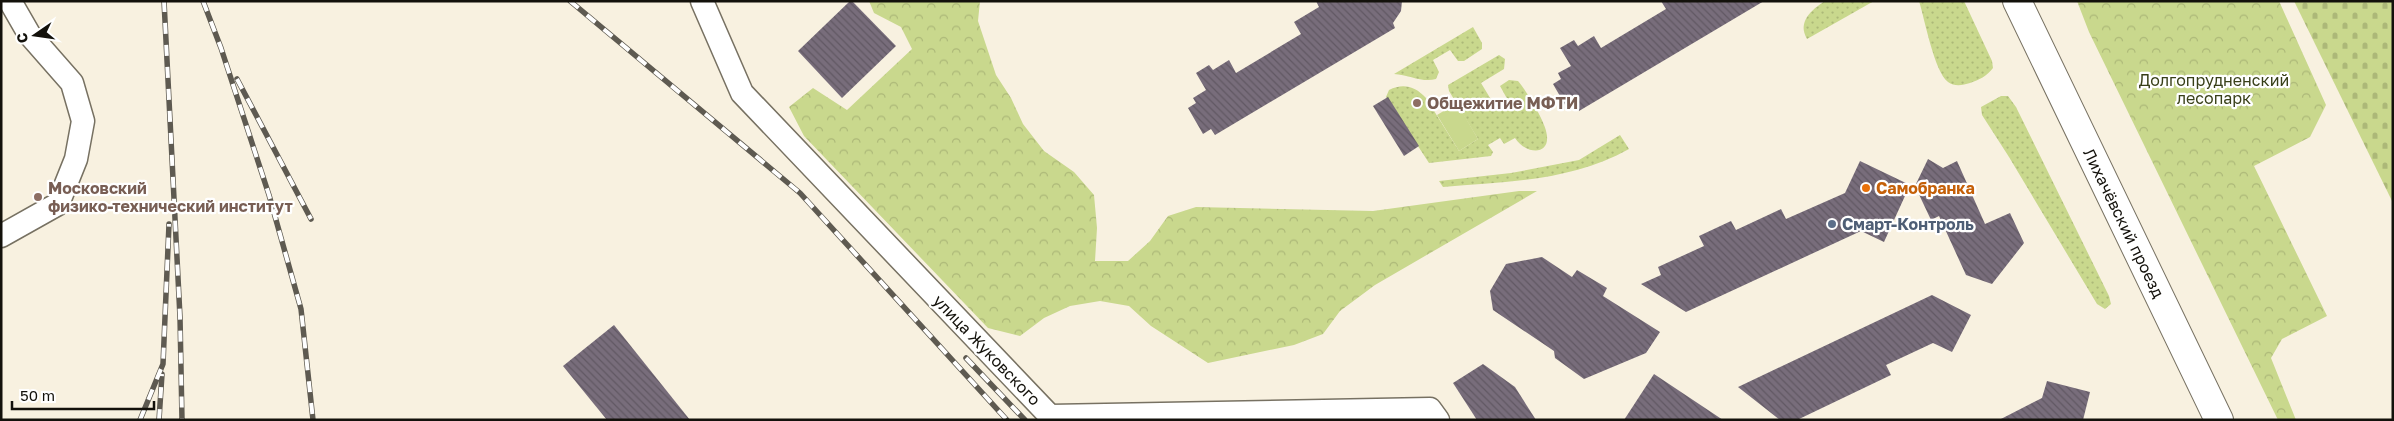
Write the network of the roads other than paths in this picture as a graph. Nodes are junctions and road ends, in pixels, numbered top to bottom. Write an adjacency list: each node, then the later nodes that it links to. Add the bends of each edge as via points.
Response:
1 (10, 1): 6 (street, via 29,34 72,82 83,121 76,159 58,204)
2 (702, 1): 7 (street, улица Жуковского, via 742,93 1050,416 1430,409)
3 (2006, 1): 5 (main road, Лихачёвский проезд)
4 (2017, 1): 5 (main road, Лихачёвский проезд)
5 (2026, 14): 8 (main road, Лихачёвский проезд)
6 (1, 236)
7 (1438, 420)
8 (2218, 420)

